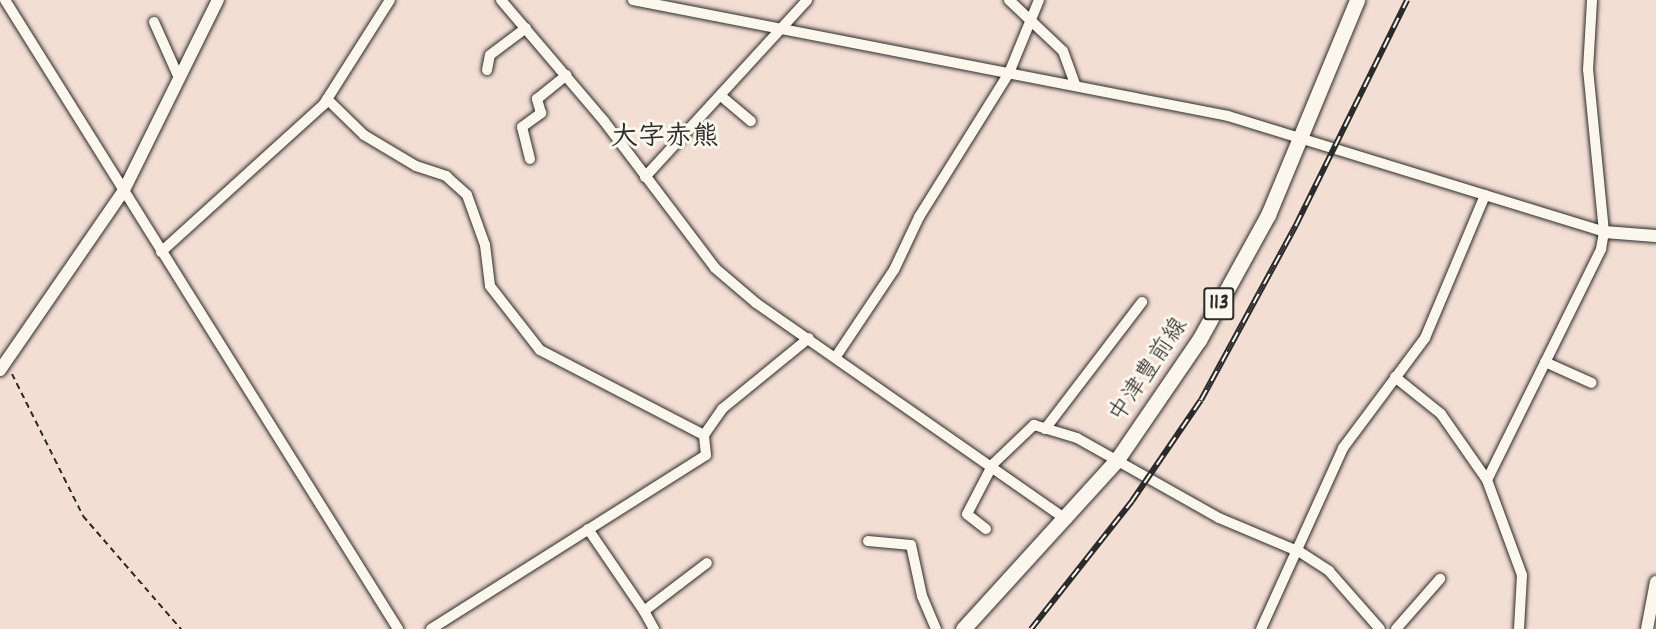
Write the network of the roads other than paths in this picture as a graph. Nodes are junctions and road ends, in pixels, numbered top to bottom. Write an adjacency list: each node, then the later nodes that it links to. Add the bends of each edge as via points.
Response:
1 (5, 0): 26 (street)
2 (218, 0): 18 (street)
3 (390, 0): 21 (street)
4 (501, 0): 13 (street)
5 (633, 0): 14 (street)
6 (807, 0): 14 (street)
7 (1010, 0): 11 (street)
8 (1039, 0): 11 (street)
9 (1357, 0): 23 (main road, 中津豊前線 / 113)
10 (1592, 0): 28 (street, via 1588,70)
11 (1031, 20): 16 (street); 19 (street, via 1063,51)
12 (154, 22): 18 (street)
13 (526, 28): 15 (street, via 490,55); 17 (street)
14 (781, 29): 16 (street); 20 (street)
15 (487, 70)
16 (1009, 74): 19 (street); 33 (street, via 919,217 894,270)
17 (567, 75): 24 (street, via 537,99 541,113 522,128); 25 (street)
18 (179, 78): 26 (street)
19 (1075, 84): 23 (street)
20 (721, 96): 22 (street); 25 (street)
21 (327, 99): 30 (street); 39 (street, via 364,135 416,166 446,176 467,195 485,244 490,286 540,350)
22 (751, 121)
23 (1304, 136): 27 (street); 40 (main road, 中津豊前線 / 113, via 1199,340)
24 (530, 159)
25 (645, 177): 32 (street, via 715,268)
26 (123, 192): 30 (street); 35 (street)
27 (1485, 195): 28 (street); 36 (street, via 1425,338)
28 (1604, 232): 29 (street); 34 (street)
29 (1656, 236)
30 (161, 252): 52 (street)
31 (1142, 302): 38 (street)
32 (809, 338): 33 (street); 39 (street, via 722,409)
33 (837, 355): 41 (street)
34 (1545, 362): 37 (street); 42 (street)
35 (2, 367)
36 (1395, 377): 42 (street, via 1442,414); 47 (street, via 1343,448)
37 (1592, 383)
38 (1045, 429): 40 (street, via 1077,438); 41 (street, via 1034,425 1020,433)
39 (704, 435): 44 (street, via 706,455)
40 (1116, 461): 43 (main road, 中津豊前線 / 113); 47 (street, via 1219,518)
41 (993, 464): 43 (street); 45 (street, via 968,514)
42 (1487, 480): 60 (street, via 1522,575)
43 (1067, 520): 56 (main road, 中津豊前線 / 113)
44 (588, 529): 51 (street); 53 (street)
45 (986, 529)
46 (868, 541): 55 (street, via 911,545 922,596)
47 (1300, 552): 57 (street); 58 (street, via 1329,571)
48 (708, 564): 51 (street)
49 (1440, 579): 59 (street)
50 (1656, 582): 61 (street)
51 (644, 611): 54 (street)
52 (398, 629)
53 (431, 629)
54 (654, 629)
55 (936, 629)
56 (963, 629)
57 (1261, 629)
58 (1380, 629)
59 (1396, 629)
60 (1519, 629)
61 (1647, 629)

